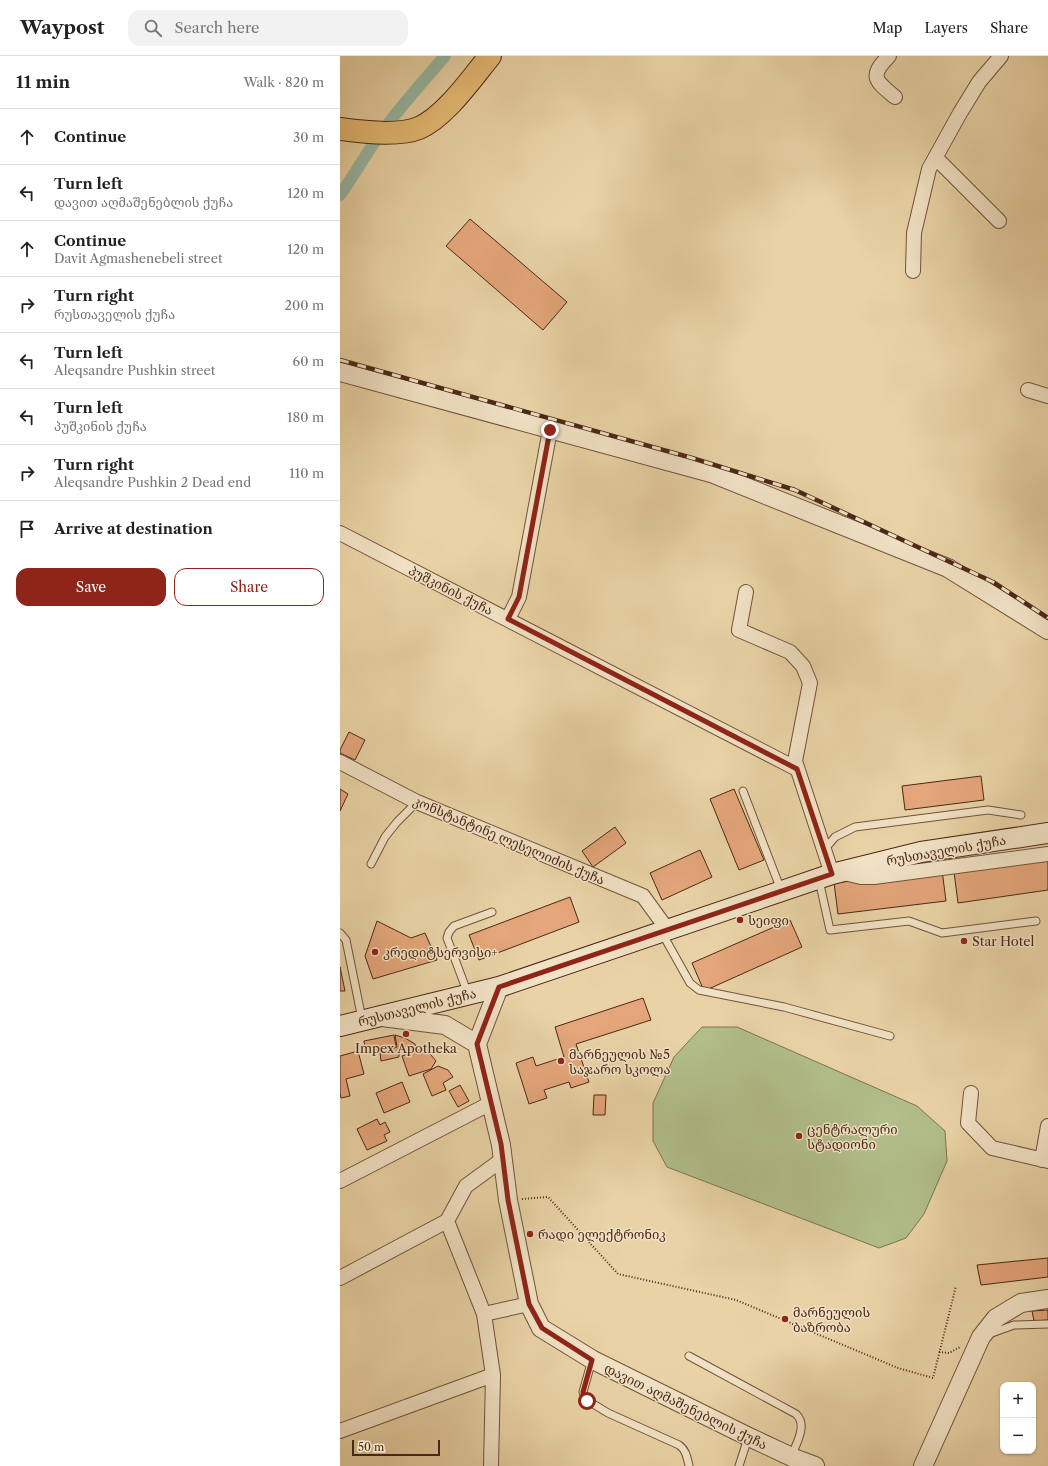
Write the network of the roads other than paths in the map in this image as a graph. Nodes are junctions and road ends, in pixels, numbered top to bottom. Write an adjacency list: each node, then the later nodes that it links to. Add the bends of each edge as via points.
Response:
1 (490, 56): 5 (highway, via 454,100 419,128 403,133)
2 (889, 56): 4 (street, via 879,66 876,78 879,84)
3 (1001, 56): 6 (street, via 979,82)
4 (895, 97)
5 (346, 130)
6 (936, 158): 7 (street); 8 (street, via 930,169 914,233)
7 (999, 221)
8 (912, 270)
9 (340, 372): 12 (street)
10 (1028, 390): 11 (street)
11 (1048, 396)
12 (550, 430): 15 (street, via 519,597); 16 (street, via 711,473 948,568)
13 (340, 533): 15 (street, პუშკინის ქუჩა)
14 (746, 592): 18 (street, via 739,630 790,652 803,666 810,683 795,761)
15 (508, 619): 18 (street, პუშკინის ქუჩა)
16 (1048, 630)
17 (340, 762): 20 (street, კონსტანტინე ლესელიძის ქუჩა)
18 (797, 769): 23 (street)
19 (743, 791): 27 (lane)
20 (417, 802): 25 (lane, via 385,837); 30 (street, კონსტანტინე ლესელიძის ქუჩა, via 643,896)
21 (1021, 815): 23 (lane, via 988,810 855,827 836,837)
22 (1048, 833): 26 (main road, რუსთაველის ქუჩა, via 921,852)
23 (824, 850): 26 (street)
24 (1048, 854): 26 (street, via 874,877)
25 (371, 864)
26 (830, 875): 27 (main road, რუსთაველის ქუჩა); 29 (lane, via 830,930 908,921 942,933)
27 (781, 891): 30 (main road, რუსთაველის ქუჩა)
28 (492, 912): 33 (lane, via 454,926 447,938)
29 (1036, 921)
30 (664, 930): 32 (main road, რუსთაველის ქუჩა); 36 (lane, via 690,983 699,990 784,1007)
31 (340, 933): 34 (lane, via 346,940)
32 (499, 987): 33 (main road, რუსთაველის ქუჩა); 37 (street)
33 (468, 995): 34 (main road, რუსთაველის ქუჩა)
34 (372, 1019): 35 (main road, რუსთაველის ქუჩა); 37 (street, via 445,1025)
35 (340, 1026)
36 (890, 1036)
37 (477, 1044): 39 (street, დავით აღმაშენებლის ქუჩა)
38 (971, 1093): 42 (street, via 968,1123 992,1148)
39 (491, 1103): 41 (street, დავით აღმაშენებლის ქუჩა); 43 (street)
40 (1048, 1126): 42 (street)
41 (503, 1159): 44 (street, via 466,1186); 47 (street, დავით აღმაშენებლის ქუჩა, via 508,1200)
42 (1045, 1160)
43 (340, 1181)
44 (447, 1221): 45 (street); 48 (street)
45 (341, 1277)
46 (1048, 1299): 50 (street, via 1021,1303 996,1318)
47 (529, 1304): 48 (street); 52 (street, დავით აღმაშენებლის ქუჩა, via 542,1328)
48 (484, 1314): 53 (street)
49 (1048, 1324): 50 (lane, via 1014,1325)
50 (981, 1337): 61 (street)
51 (689, 1356): 56 (lane, via 800,1418 801,1429)
52 (592, 1360): 55 (street, დავით აღმაშენებლის ქუჩა); 58 (lane, via 583,1392 585,1399 608,1413 679,1444)
53 (493, 1375): 54 (street); 57 (street)
54 (340, 1431)
55 (749, 1437): 56 (street, დავით აღმაშენებლის ქუჩა); 59 (lane)
56 (794, 1461): 60 (street, დავით აღმაშენებლის ქუჩა)
57 (491, 1466)
58 (689, 1466)
59 (739, 1466)
60 (815, 1466)
61 (924, 1466)

